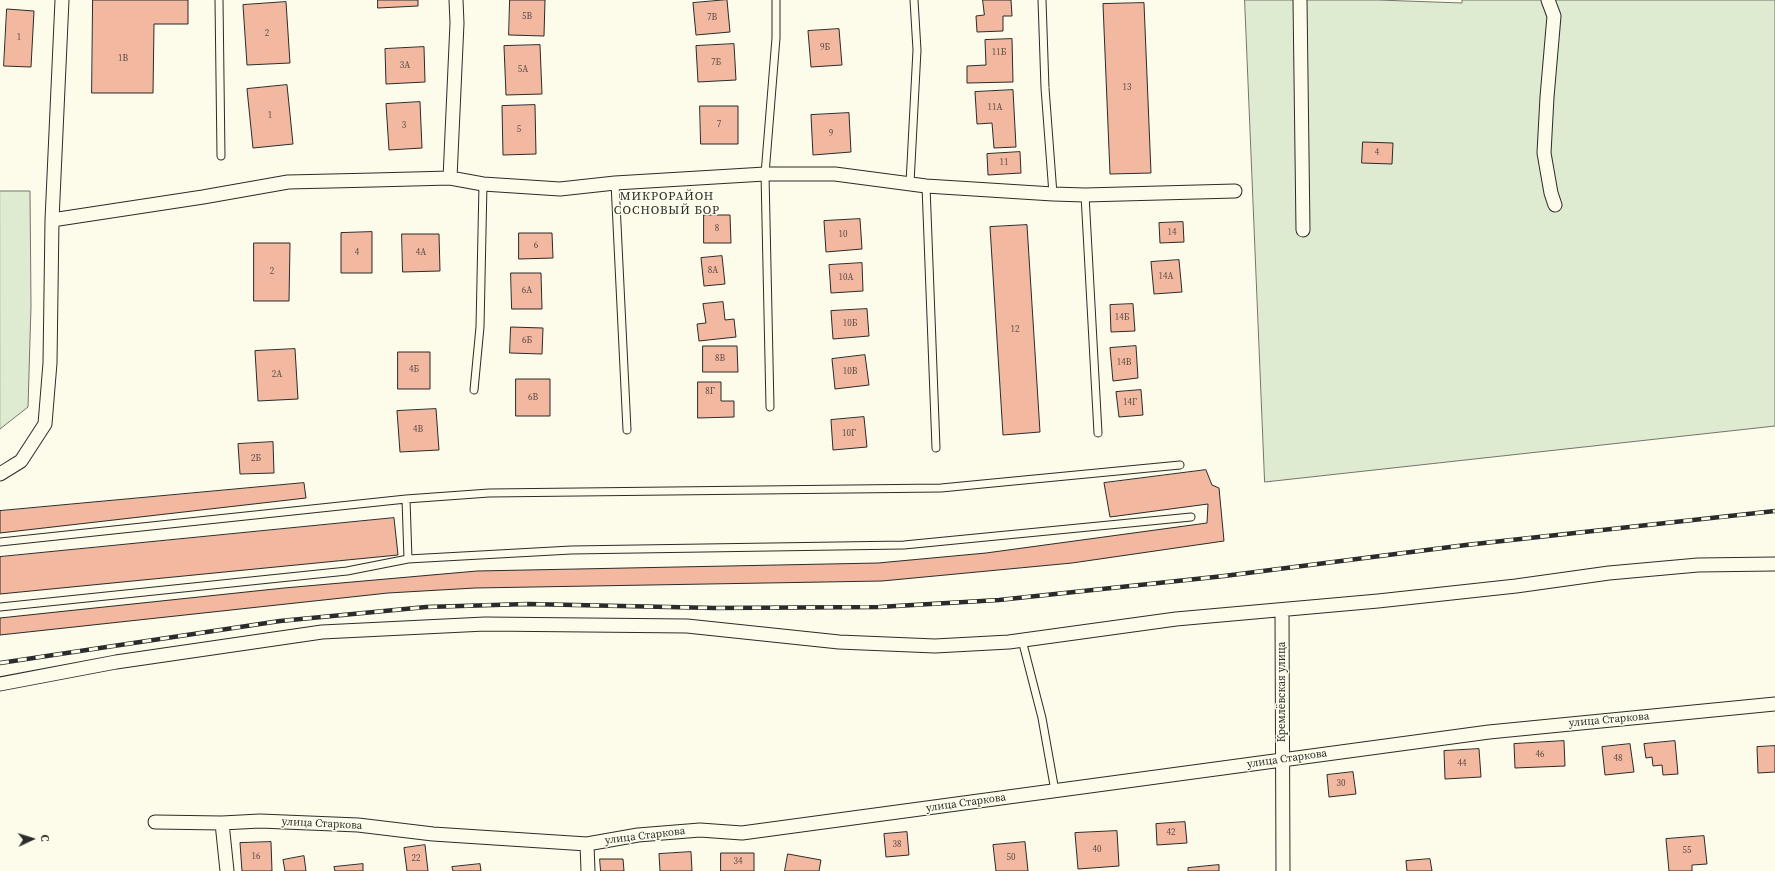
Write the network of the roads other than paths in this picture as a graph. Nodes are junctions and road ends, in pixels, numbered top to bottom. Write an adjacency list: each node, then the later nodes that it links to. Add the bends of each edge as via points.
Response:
1 (62, 0): 20 (street)
2 (219, 0): 9 (lane)
3 (456, 0): 11 (street)
4 (776, 0): 10 (lane, via 776,38)
5 (914, 0): 14 (lane, via 917,50)
6 (1042, 0): 17 (lane)
7 (1300, 0): 21 (street)
8 (1548, 0): 19 (street, via 1554,16 1544,153)
9 (221, 156)
10 (765, 174): 12 (street); 14 (street, via 835,174); 23 (lane)
11 (450, 178): 13 (street); 20 (street, via 288,182)
12 (616, 183): 13 (street, via 560,189); 24 (lane)
13 (483, 184): 22 (lane, via 480,327)
14 (910, 184): 15 (street)
15 (926, 186): 17 (street); 26 (lane)
16 (1235, 191): 18 (street)
17 (1053, 194): 18 (street)
18 (1085, 195): 25 (lane)
19 (1554, 205)
20 (52, 220): 28 (street, via 50,363 45,424 21,461)
21 (1303, 230)
22 (474, 390)
23 (770, 407)
24 (627, 430)
25 (1098, 433)
26 (936, 448)
27 (1180, 465): 29 (lane, via 941,488 489,493)
28 (0, 474)
29 (406, 499): 31 (lane); 32 (lane)
30 (1191, 517): 32 (lane, via 904,545 571,550)
31 (0, 542)
32 (408, 559): 34 (lane, via 347,571)
33 (1775, 564): 35 (street, via 1698,566 1609,573 1516,586)
34 (0, 607)
35 (1282, 610): 36 (street, via 1176,619); 39 (street, Кремлёвская улица)
36 (1022, 640): 37 (street, via 935,646 840,642 687,626 485,624 322,632 116,662); 40 (lane, via 1042,718)
37 (0, 684)
38 (1775, 704): 39 (street, улица Старкова, via 1489,732)
39 (1283, 760): 40 (street, улица Старкова); 46 (street, Кремлёвская улица)
40 (1055, 791): 43 (street, улица Старкова, via 742,833 700,830 638,835)
41 (155, 822): 42 (street, улица Старкова)
42 (222, 823): 43 (street, улица Старкова, via 260,821 358,825 434,834); 44 (street)
43 (587, 844): 45 (street)
44 (227, 871)
45 (588, 871)
46 (1283, 871)

